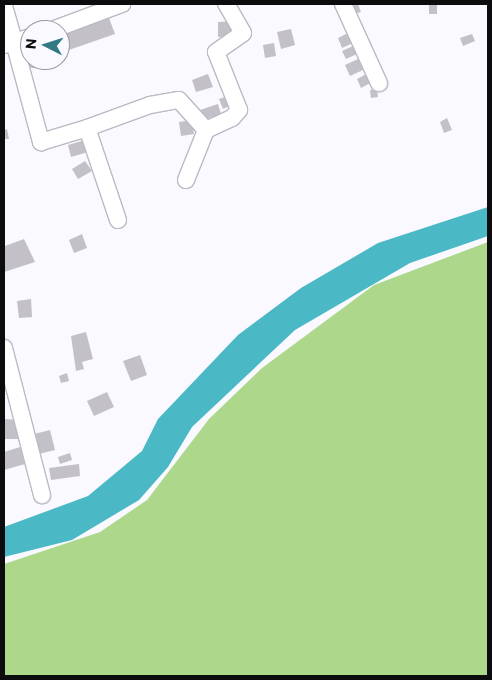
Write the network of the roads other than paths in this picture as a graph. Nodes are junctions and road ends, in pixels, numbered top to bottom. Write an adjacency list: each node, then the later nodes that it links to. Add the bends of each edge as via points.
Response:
1 (122, 4): 5 (street)
2 (226, 4): 9 (street, via 244,33 220,48 217,58 239,110 226,124)
3 (343, 4): 7 (street)
4 (4, 6): 6 (street)
5 (70, 23)
6 (9, 44): 8 (street, via 41,142)
7 (378, 83)
8 (87, 128): 9 (street, via 150,105 179,100); 11 (street)
9 (206, 130): 10 (street)
10 (186, 180)
11 (118, 220)
12 (4, 348): 13 (street)
13 (42, 495)

